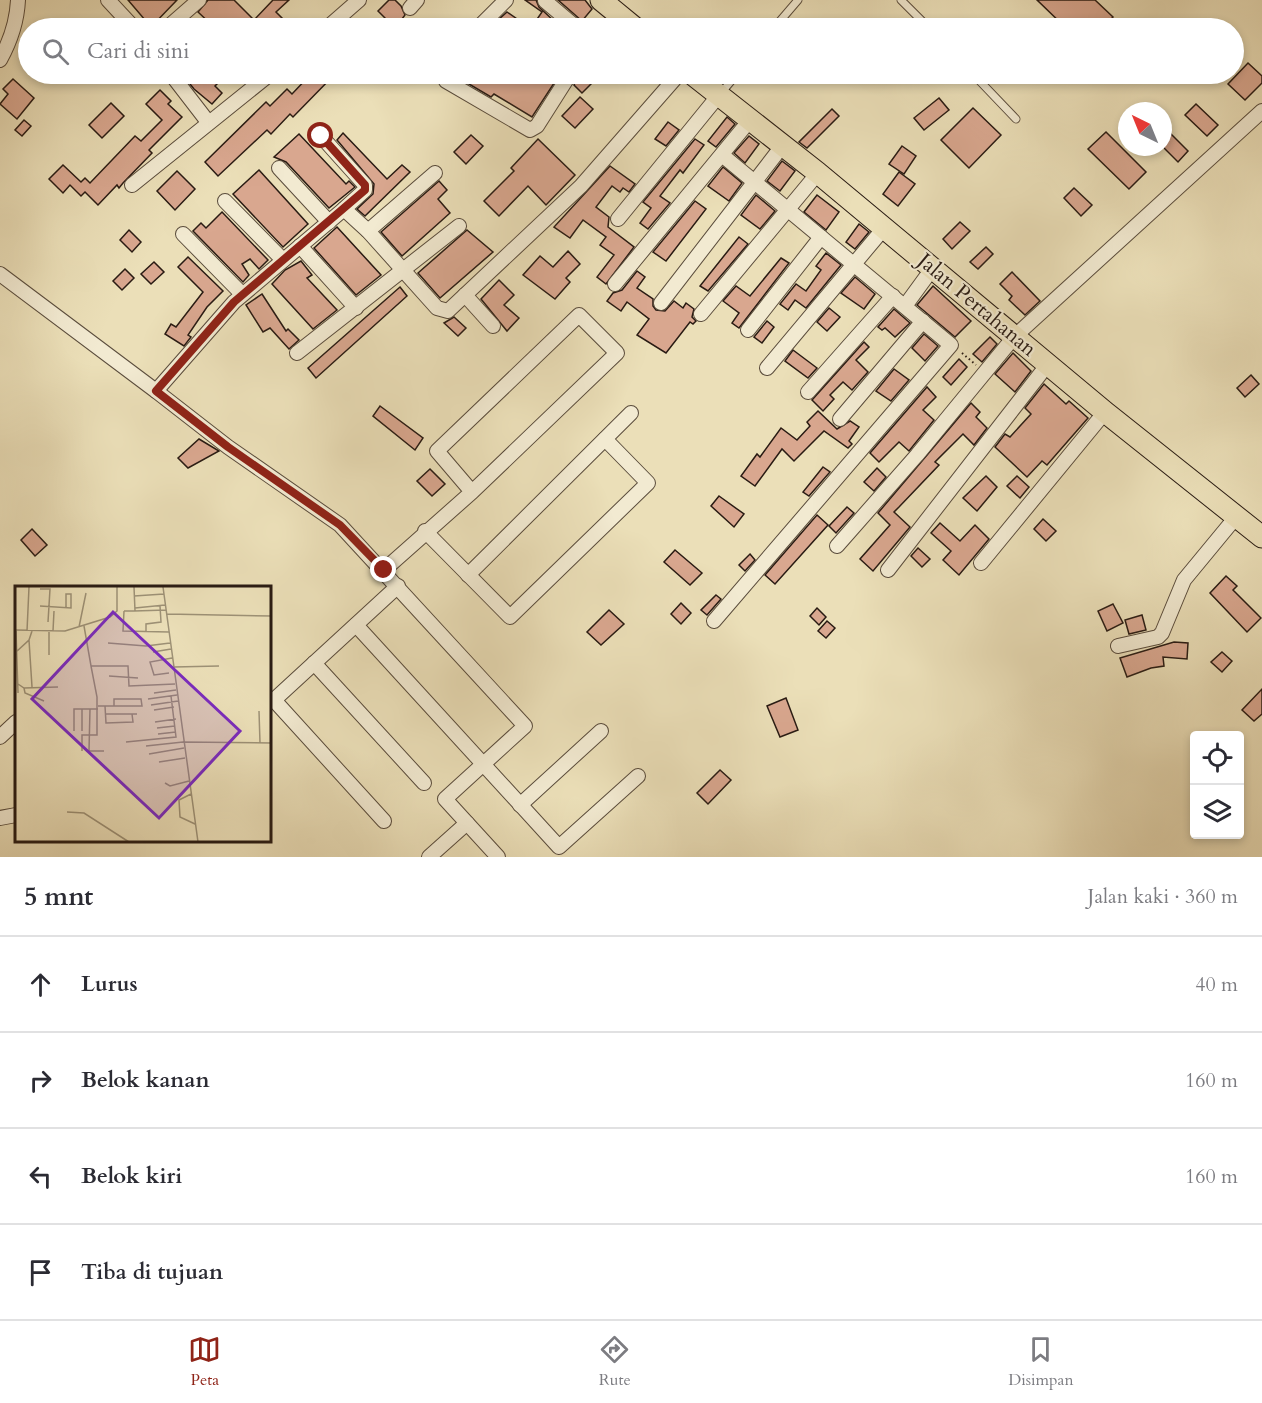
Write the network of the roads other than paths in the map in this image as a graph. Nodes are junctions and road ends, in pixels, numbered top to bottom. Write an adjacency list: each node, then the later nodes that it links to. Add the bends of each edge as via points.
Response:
1 (18, 0): 18 (street, via 10,42)
2 (108, 0): 10 (street)
3 (199, 0): 11 (street)
4 (359, 0): 12 (street)
5 (506, 0): 13 (street)
6 (601, 0): 15 (main road)
7 (798, 0): 16 (lane)
8 (902, 0): 17 (lane)
9 (545, 1): 14 (street)
10 (125, 18)
11 (178, 18)
12 (338, 18)
13 (488, 18)
14 (565, 18)
15 (621, 18)
16 (783, 18)
17 (919, 18)
18 (0, 60)
19 (179, 84): 31 (street)
20 (257, 84): 31 (street)
21 (451, 84): 22 (street, via 530,130 537,126)
22 (564, 84)
23 (670, 84): 58 (street, via 581,186)
24 (705, 84): 27 (main road, Jalan Pertahanan)
25 (728, 84): 27 (lane)
26 (983, 84): 29 (lane)
27 (719, 95): 30 (main road, Jalan Pertahanan); 43 (street)
28 (1262, 111): 67 (street)
29 (1016, 119)
30 (750, 120): 33 (main road, Jalan Pertahanan); 34 (street)
31 (208, 122): 39 (street)
32 (321, 136): 42 (street, via 365,185 365,190)
33 (783, 145): 37 (main road, Jalan Pertahanan); 38 (street)
34 (722, 154): 38 (street); 56 (street)
35 (279, 168): 44 (street)
36 (435, 173): 47 (street)
37 (818, 173): 41 (street); 46 (main road, Jalan Pertahanan)
38 (753, 180): 41 (street); 60 (street)
39 (132, 185)
40 (225, 201): 51 (street)
41 (787, 208): 49 (street); 63 (street)
42 (345, 209): 44 (street); 47 (street)
43 (618, 219)
44 (329, 222): 50 (street)
45 (459, 226): 53 (street)
46 (885, 227): 52 (street); 54 (main road, Jalan Pertahanan)
47 (368, 231): 53 (street)
48 (183, 234): 57 (street)
49 (821, 237): 52 (street); 66 (street)
50 (300, 246): 51 (street); 62 (street)
51 (283, 260): 57 (street)
52 (854, 264): 59 (street); 70 (street)
53 (402, 269): 58 (street, via 442,311 448,311); 62 (street)
54 (932, 269): 61 (street); 67 (main road, Jalan Pertahanan)
55 (0, 274): 71 (street)
56 (615, 284)
57 (242, 294): 71 (street)
58 (465, 295): 65 (street)
59 (893, 296): 61 (street); 72 (street)
60 (661, 303)
61 (905, 306): 64 (street)
62 (356, 308): 68 (street)
63 (701, 314)
64 (923, 321): 75 (street); 87 (street, via 951,345)
65 (493, 326)
66 (748, 330)
67 (1014, 337): 69 (main road, Jalan Pertahanan); 81 (street)
68 (297, 353)
69 (1048, 364): 73 (main road, Jalan Pertahanan); 84 (street)
70 (767, 368)
71 (156, 391): 83 (street, via 340,525)
72 (807, 392)
73 (1105, 412): 78 (main road, Jalan Pertahanan); 82 (street)
74 (631, 414): 76 (street)
75 (840, 418)
76 (605, 439): 85 (street); 85 (street, via 648,483 510,617)
77 (471, 492): 77 (street, via 617,353 579,315 436,451); 79 (street)
78 (1236, 517): 80 (main road, Jalan Pertahanan); 89 (street, via 1184,580 1162,633)
79 (425, 531): 83 (street); 85 (street)
80 (1262, 537)
81 (837, 546)
82 (981, 563)
83 (384, 570): 86 (street)
84 (888, 570)
85 (468, 575)
86 (398, 586): 88 (street); 94 (street, via 525,726)
87 (714, 621)
88 (356, 625): 90 (street); 94 (street)
89 (1118, 646)
90 (314, 663): 96 (street); 100 (street, via 274,699)
91 (15, 723): 93 (street)
92 (601, 731): 97 (street)
93 (0, 737)
94 (483, 764): 97 (street); 101 (street, via 445,799)
95 (638, 776): 97 (street, via 559,847)
96 (424, 783)
97 (520, 805)
98 (15, 815): 99 (street)
99 (0, 818)
100 (384, 821)
101 (467, 823): 102 (street); 103 (street)
102 (429, 857)
103 (498, 857)

